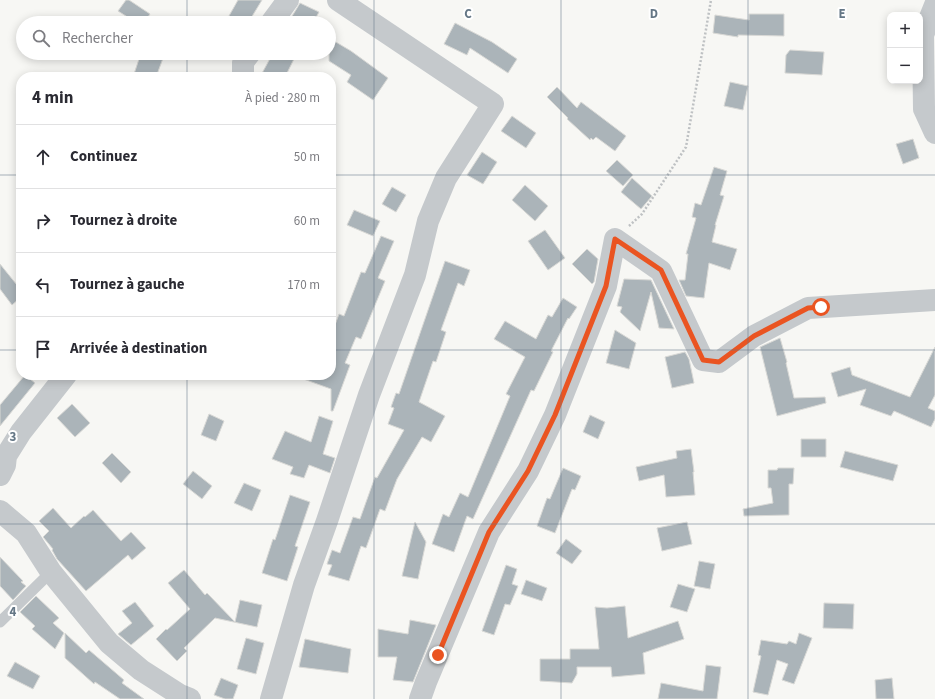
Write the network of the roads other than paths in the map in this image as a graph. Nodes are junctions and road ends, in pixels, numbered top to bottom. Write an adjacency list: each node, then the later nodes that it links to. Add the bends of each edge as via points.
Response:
1 (288, 0): 4 (street)
2 (338, 0): 15 (street, via 493,104 446,178 428,221 415,275 369,394 304,585)
3 (935, 5): 7 (street, via 923,35 924,108)
4 (276, 16)
5 (245, 60): 6 (street)
6 (243, 72)
7 (935, 133)
8 (935, 300): 16 (street, via 808,308 754,336 719,362 703,360 661,270 615,239 606,286 555,415 528,471 489,532)
9 (62, 380): 10 (street, via 21,432 6,456)
10 (0, 475)
11 (0, 511): 12 (street, via 26,533)
12 (51, 572): 13 (lane); 14 (street, via 110,642 141,670)
13 (0, 622)
14 (190, 699)
15 (271, 699)
16 (420, 699)

